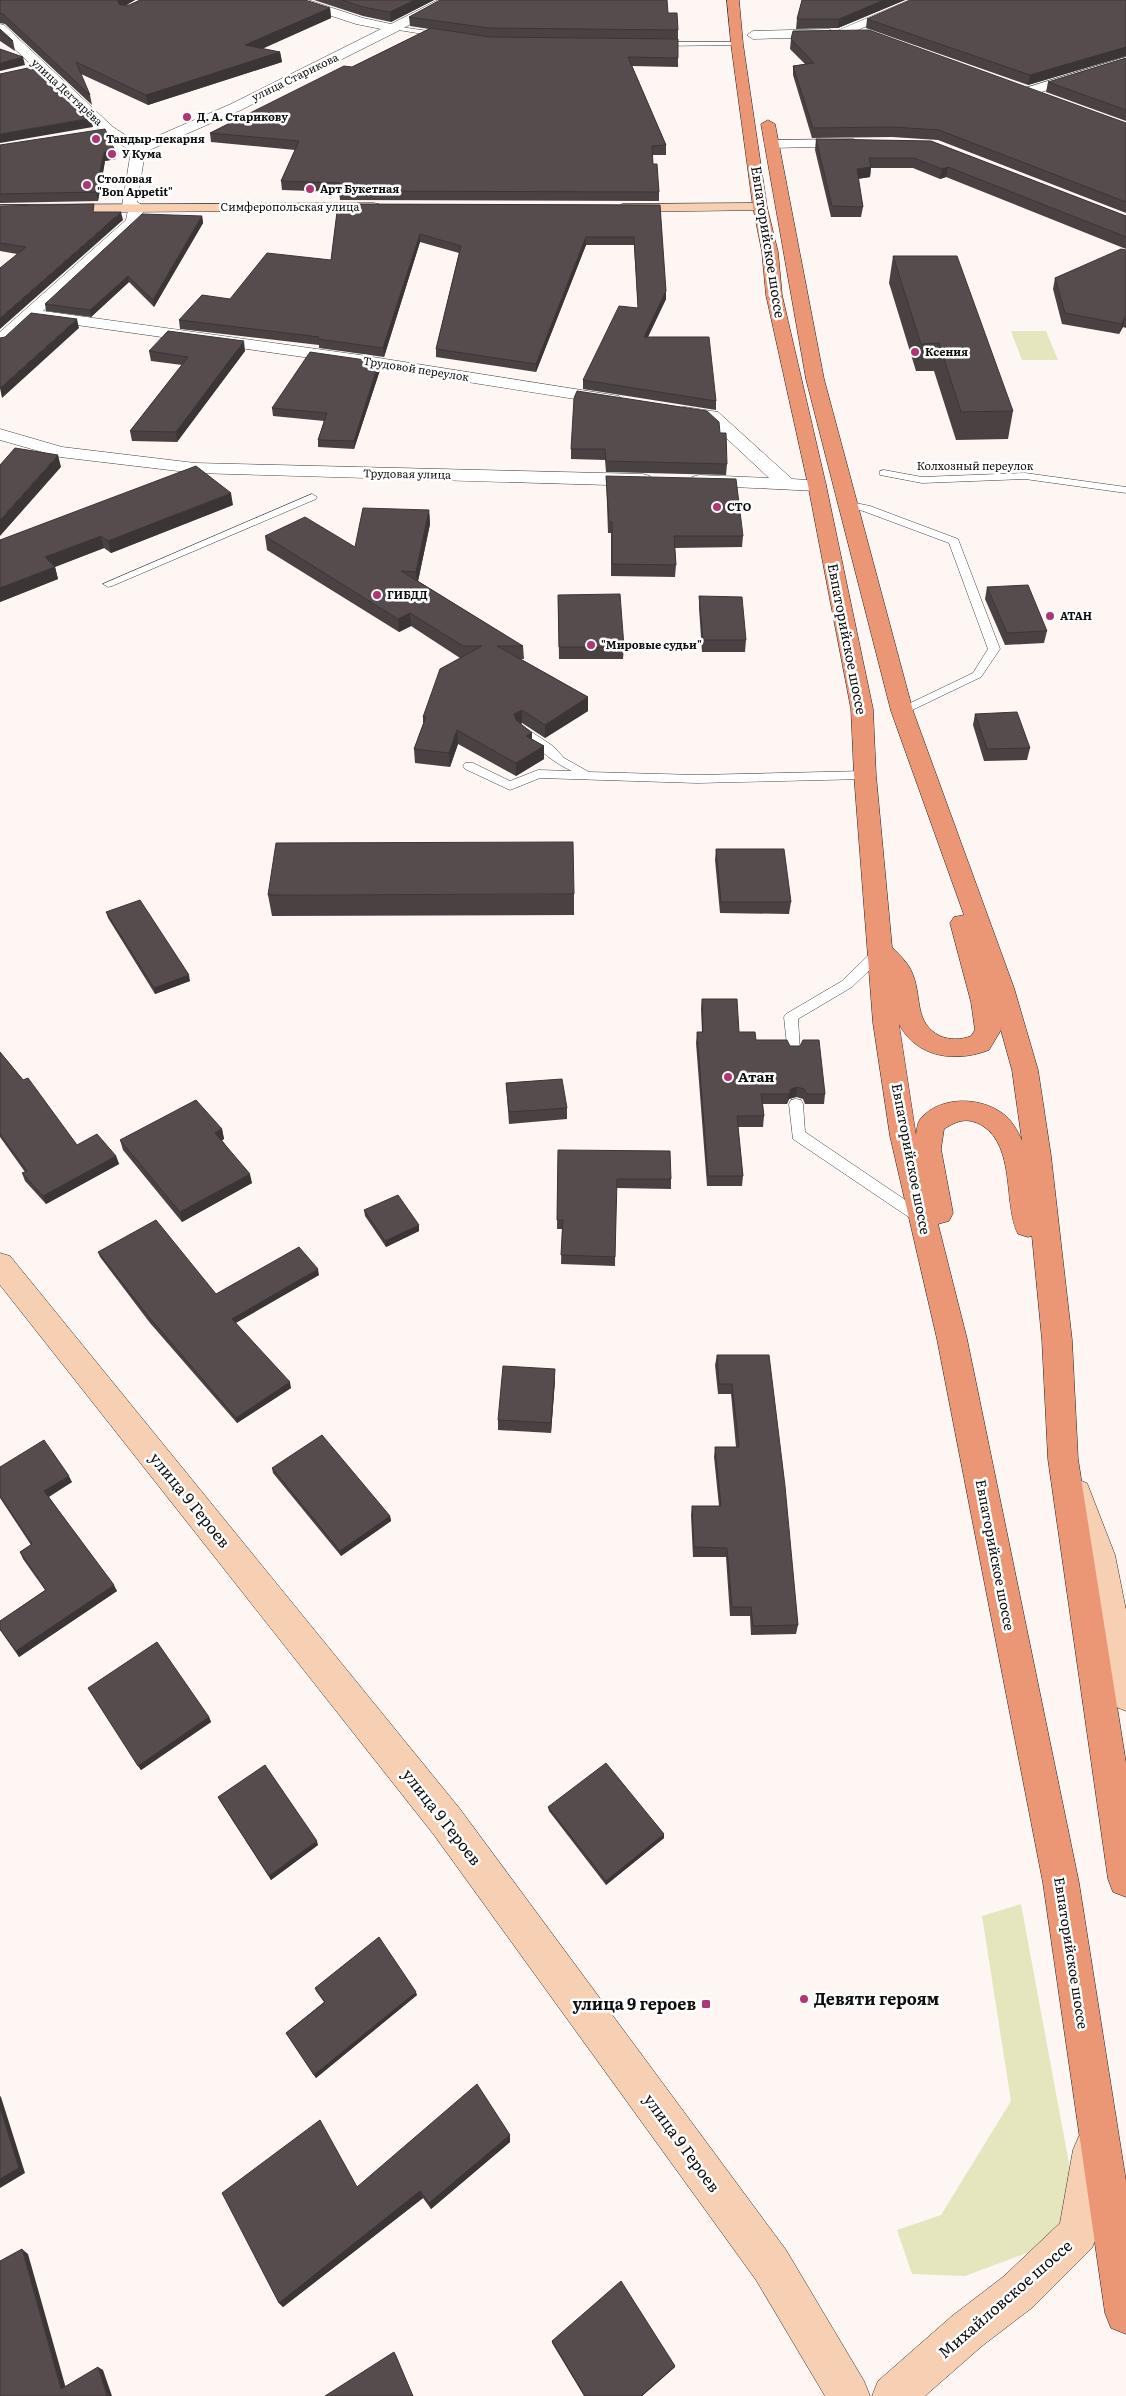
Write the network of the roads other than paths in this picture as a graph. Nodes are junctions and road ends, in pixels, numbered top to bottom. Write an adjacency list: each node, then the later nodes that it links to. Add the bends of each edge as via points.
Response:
1 (296, 0): 7 (street, via 360,21)
2 (448, 0): 7 (street, улица Старикова)
3 (733, 0): 11 (main road, Евпаторийское шоссе)
4 (749, 0): 11 (main road, Евпаторийское шоссе)
5 (921, 0): 8 (street)
6 (0, 28): 15 (street, улица Дегтярёва, via 34,69)
7 (394, 28): 10 (lane); 19 (street, улица Старикова)
8 (840, 33): 9 (street); 11 (street)
9 (871, 35)
10 (451, 37)
11 (745, 40): 12 (lane); 18 (main road, Евпаторийское шоссе); 22 (main road, Евпаторийское шоссе)
12 (651, 44)
13 (1126, 60): 14 (street, via 1022,91)
14 (1045, 99)
15 (108, 130): 16 (street); 19 (street, улица Дегтярёва)
16 (93, 133)
17 (869, 143): 18 (street)
18 (772, 144): 37 (main road, Евпаторийское шоссе, via 814,379)
19 (138, 150): 20 (street)
20 (133, 206): 21 (street, Симферопольская улица); 24 (street, Симферопольская улица); 25 (street, via 133,222)
21 (393, 207)
22 (760, 207): 23 (street); 34 (main road, Евпаторийское шоссе, via 770,252 774,295)
23 (608, 208)
24 (0, 209)
25 (31, 315): 26 (street); 27 (street, Трудовой переулок, via 360,360)
26 (0, 341)
27 (634, 404)
28 (673, 410): 33 (street, via 712,416)
29 (0, 434): 31 (street, Трудовая улица, via 60,452 194,468)
30 (884, 473): 35 (lane, Колхозный переулок, via 922,480 1026,476)
31 (658, 480)
32 (678, 481): 33 (street)
33 (786, 484): 34 (street)
34 (817, 485): 43 (main road, Евпаторийское шоссе, via 862,709)
35 (1126, 490)
36 (312, 496): 38 (lane)
37 (846, 504): 39 (main road, Евпаторийское шоссе); 39 (lane, via 866,508 954,541 994,649 977,675)
38 (108, 584)
39 (902, 711): 44 (main road, Евпаторийское шоссе)
40 (521, 729): 42 (lane, via 560,761)
41 (469, 766): 42 (lane, via 510,786 538,774)
42 (588, 775): 43 (lane, via 697,779)
43 (865, 775): 45 (main road, Евпаторийское шоссе)
44 (964, 883): 45 (main road, via 958,908 984,1002 988,1030 980,1043 962,1048 935,1045 917,1034 909,1019 905,988 897,966); 51 (main road, Евпаторийское шоссе, via 1002,988 1025,1070 1038,1156)
45 (881, 951): 46 (lane, via 846,984 791,1017); 48 (main road, Евпаторийское шоссе, via 886,1023 903,1136)
46 (793, 1051)
47 (796, 1104): 48 (lane, via 798,1136)
48 (921, 1218): 50 (main road, Евпаторийское шоссе)
49 (0, 1264): 57 (street, улица 9 Героев, via 447,1822 771,2265)
50 (946, 1316): 51 (main road, via 955,1274 935,1195 928,1149 931,1124 948,1114 964,1110 984,1114 1008,1135 1018,1161 1032,1278); 55 (main road, Евпаторийское шоссе, via 1061,1883)
51 (1057, 1340): 52 (main road, Евпаторийское шоссе)
52 (1063, 1459): 53 (street, via 1099,1555); 54 (main road, Евпаторийское шоссе)
53 (1126, 1695)
54 (1126, 1879)
55 (1097, 2126): 56 (main road, Евпаторийское шоссе); 58 (street, Михайловское шоссе, via 1078,2234 1018,2292)
56 (1126, 2313)
57 (849, 2396)
58 (893, 2396)

